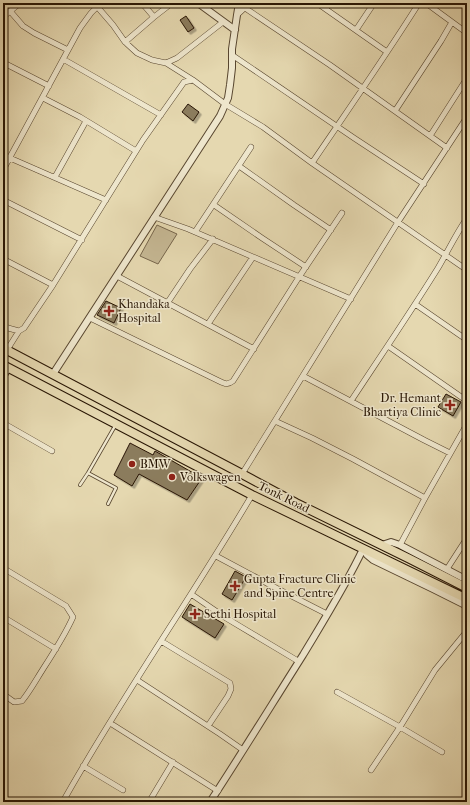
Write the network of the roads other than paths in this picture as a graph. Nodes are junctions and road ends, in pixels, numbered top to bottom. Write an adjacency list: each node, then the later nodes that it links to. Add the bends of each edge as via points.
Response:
1 (20, 3): 16 (street)
2 (101, 3): 13 (street)
3 (142, 3): 19 (street)
4 (172, 3): 19 (street)
5 (198, 3): 20 (street)
6 (239, 3): 17 (street)
7 (250, 3): 14 (street)
8 (317, 3): 15 (street)
9 (329, 3): 15 (street)
10 (374, 3): 23 (street)
11 (419, 3): 27 (street)
12 (426, 3): 21 (street)
13 (95, 5): 25 (street); 26 (street)
14 (245, 8): 17 (street); 35 (street)
15 (326, 9): 23 (street)
16 (10, 11): 18 (street); 26 (street, via 23,26)
17 (237, 14): 22 (street)
18 (3, 17)
19 (154, 17): 25 (street)
20 (222, 22): 22 (street); 30 (street, via 177,58)
21 (452, 22): 24 (street); 38 (street)
22 (235, 30): 28 (street)
23 (356, 30): 27 (street)
24 (467, 33)
25 (125, 42): 30 (street, via 137,53)
26 (68, 50): 29 (street)
27 (387, 52): 35 (street)
28 (232, 55): 37 (street, via 230,85); 42 (street)
29 (63, 59): 34 (street); 39 (street)
30 (166, 63): 33 (street)
31 (3, 64): 34 (street)
32 (467, 78): 43 (street)
33 (192, 80): 37 (street); 39 (street, via 184,82)
34 (49, 86): 36 (street)
35 (362, 88): 38 (street); 42 (street)
36 (43, 98): 41 (street); 48 (street)
37 (225, 104): 49 (street, via 263,127); 58 (street, via 220,116)
38 (395, 112): 43 (street)
39 (161, 115): 46 (street)
40 (467, 117): 45 (street)
41 (86, 121): 46 (street); 52 (street)
42 (337, 126): 49 (street); 53 (street)
43 (430, 136): 45 (street)
44 (251, 147): 50 (street)
45 (447, 148): 53 (street)
46 (136, 151): 55 (street)
47 (3, 155): 48 (street)
48 (10, 158): 51 (street); 52 (street)
49 (312, 164): 60 (street)
50 (239, 166): 56 (street); 61 (street)
51 (3, 170)
52 (55, 177): 55 (street)
53 (424, 184): 60 (street)
54 (3, 200): 63 (street)
55 (106, 200): 63 (street)
56 (214, 205): 62 (street); 68 (street)
57 (342, 212): 61 (street)
58 (154, 218): 62 (street); 70 (street)
59 (467, 218): 65 (street)
60 (398, 222): 65 (street); 73 (street)
61 (330, 230): 68 (street)
62 (196, 232): 64 (street)
63 (82, 240): 72 (street)
64 (213, 240): 66 (street); 74 (street)
65 (446, 255): 69 (street); 75 (street)
66 (253, 257): 71 (street); 77 (street)
67 (3, 259): 72 (street)
68 (306, 267): 71 (street)
69 (467, 270)
70 (117, 276): 74 (street); 76 (street)
71 (300, 277): 73 (street); 83 (street)
72 (53, 285): 79 (street, via 24,328)
73 (351, 299): 86 (street)
74 (168, 302): 77 (street)
75 (415, 304): 80 (street); 81 (street)
76 (90, 318): 83 (street, via 226,384 233,381); 85 (street)
77 (208, 324): 83 (street)
78 (3, 325): 79 (street)
79 (18, 331): 82 (street)
80 (467, 340)
81 (388, 346): 88 (street); 89 (street)
82 (5, 349): 85 (main road, Tonk Road)
83 (254, 349)
84 (6, 367): 87 (street); 92 (main road, Tonk Road)
85 (53, 374): 97 (main road, Tonk Road)
86 (303, 376): 89 (street); 90 (street)
87 (3, 377)
88 (467, 401)
89 (351, 402): 95 (street)
90 (275, 421): 97 (street); 100 (street)
91 (3, 424): 94 (street)
92 (116, 424): 96 (lane); 99 (main road, Tonk Road)
93 (467, 424): 95 (street)
94 (52, 451)
95 (450, 453): 100 (street)
96 (88, 474): 98 (lane); 101 (lane, via 116,488)
97 (242, 474): 104 (main road, Tonk Road)
98 (80, 485)
99 (252, 495): 105 (main road, Tonk Road); 106 (street)
100 (425, 498): 103 (street)
101 (108, 504)
102 (467, 538): 108 (street)
103 (400, 546): 104 (street, Tonk Road, via 391,542); 108 (street, Tonk Road)
104 (386, 547): 110 (main road)
105 (363, 548): 112 (main road); 113 (street, Tonk Road, via 373,560); 114 (street)
106 (216, 556): 111 (street); 114 (street)
107 (3, 568): 118 (street, via 66,606 73,617)
108 (447, 569): 109 (street, Tonk Road)
109 (467, 580)
110 (467, 588)
111 (192, 594): 117 (street); 119 (street)
112 (467, 599)
113 (467, 606)
114 (327, 614): 119 (street)
115 (3, 617): 118 (street)
116 (467, 631): 125 (street, via 435,670)
117 (161, 641): 120 (street); 124 (street, via 230,683 231,690 228,696)
118 (56, 649): 122 (street, via 22,701 14,702)
119 (298, 662): 126 (street)
120 (137, 680): 123 (street); 124 (street)
121 (337, 692): 125 (street)
122 (3, 694)
123 (110, 723): 128 (street); 129 (street)
124 (208, 726): 126 (street)
125 (400, 727): 127 (street); 130 (street)
126 (243, 750): 132 (street)
127 (442, 752)
128 (173, 762): 132 (street); 134 (street)
129 (83, 766): 131 (street); 133 (street)
130 (371, 770)
131 (122, 790)
132 (218, 791): 135 (street)
133 (63, 802)
134 (149, 802)
135 (210, 802)

